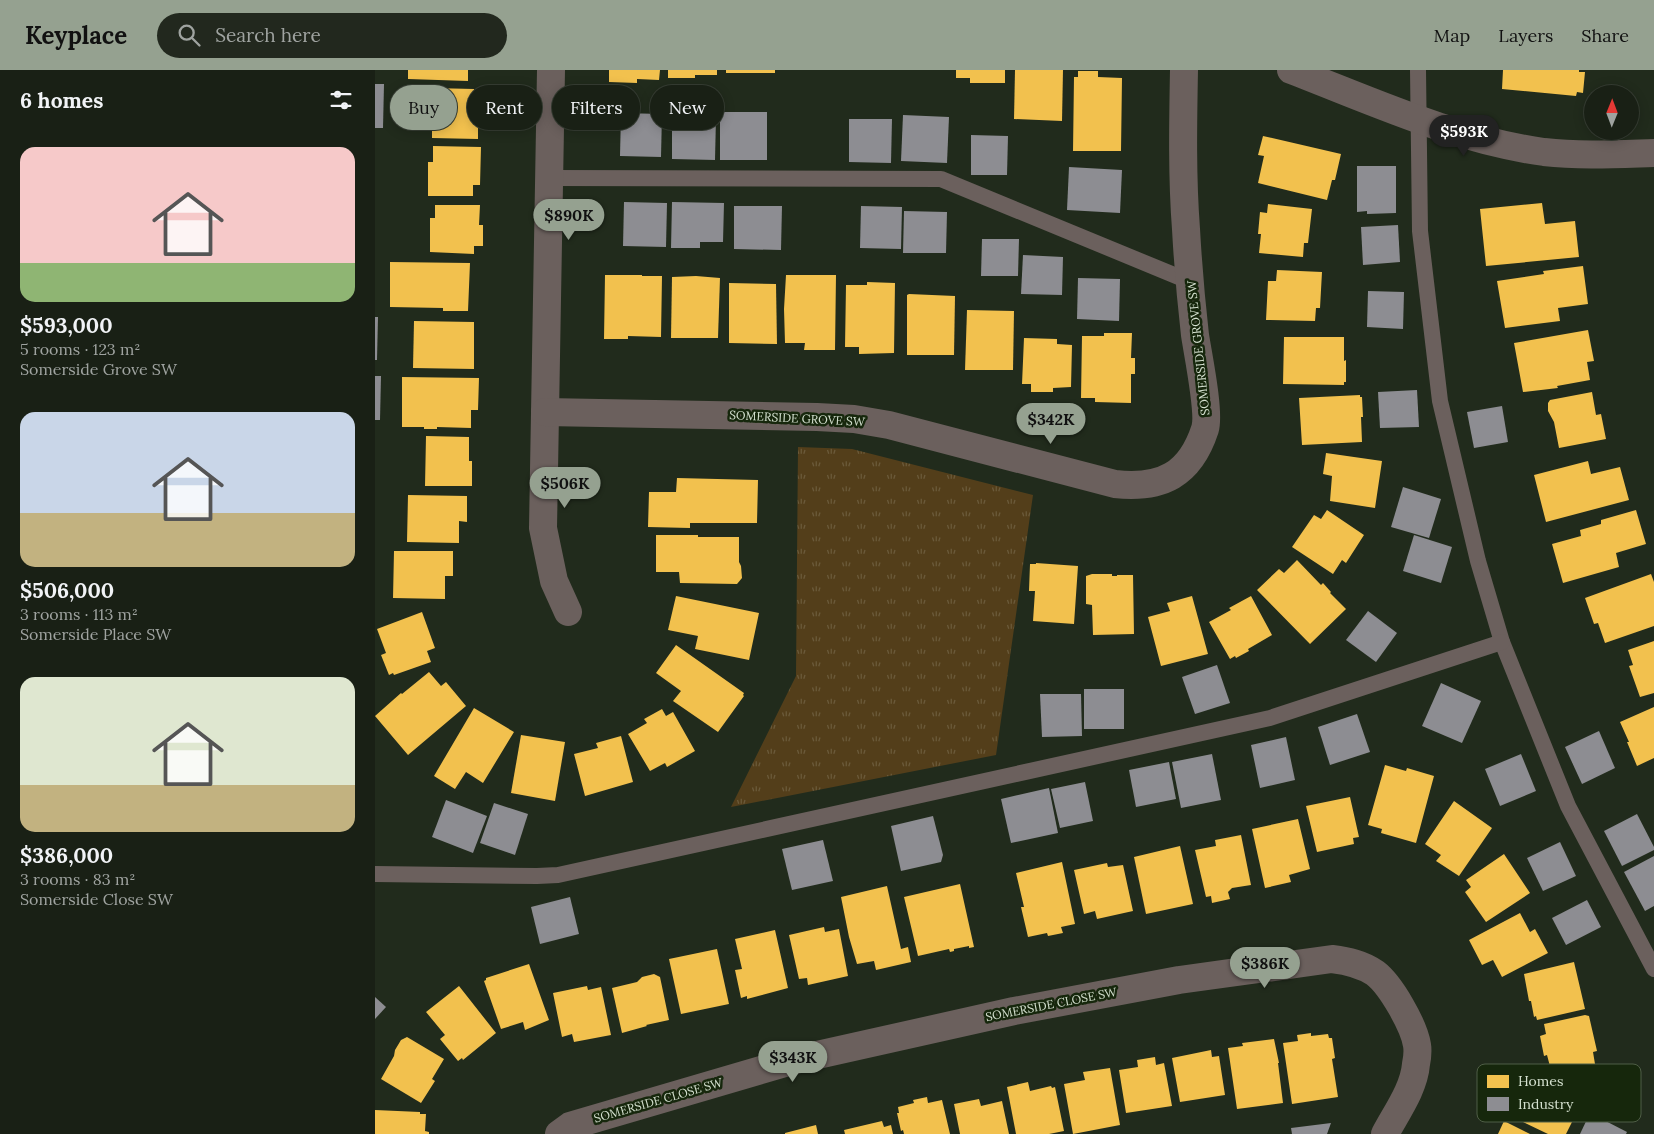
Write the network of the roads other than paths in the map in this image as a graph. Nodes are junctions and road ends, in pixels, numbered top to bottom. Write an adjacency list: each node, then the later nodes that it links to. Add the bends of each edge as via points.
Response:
1 (551, 70): 7 (street)
2 (1184, 70): 8 (street, SOMERSIDE GROVE SW, via 1186,228)
3 (1291, 70): 5 (street)
4 (1417, 70): 5 (lane)
5 (1418, 118): 6 (street, via 1478,139 1545,152); 11 (lane, via 1420,231 1440,401 1478,562)
6 (1654, 153)
7 (549, 178): 8 (lane, via 941,179); 9 (street)
8 (1191, 282): 9 (street, SOMERSIDE GROVE SW, via 1206,427 1189,462 1175,475 1158,482 1136,486 1115,484 889,425 854,419)
9 (545, 412): 10 (street, via 543,528 554,580)
10 (568, 612)
11 (1502, 642): 12 (lane, via 1270,718 558,875); 13 (lane, via 1569,806)
12 (375, 874)
13 (1654, 969)
14 (559, 1134): 15 (street, SOMERSIDE CLOSE SW, via 570,1126 795,1060 1004,1013 1179,980 1332,959 1350,961 1376,974 1389,987 1413,1032 1417,1066 1412,1083)
15 (1385, 1134)

